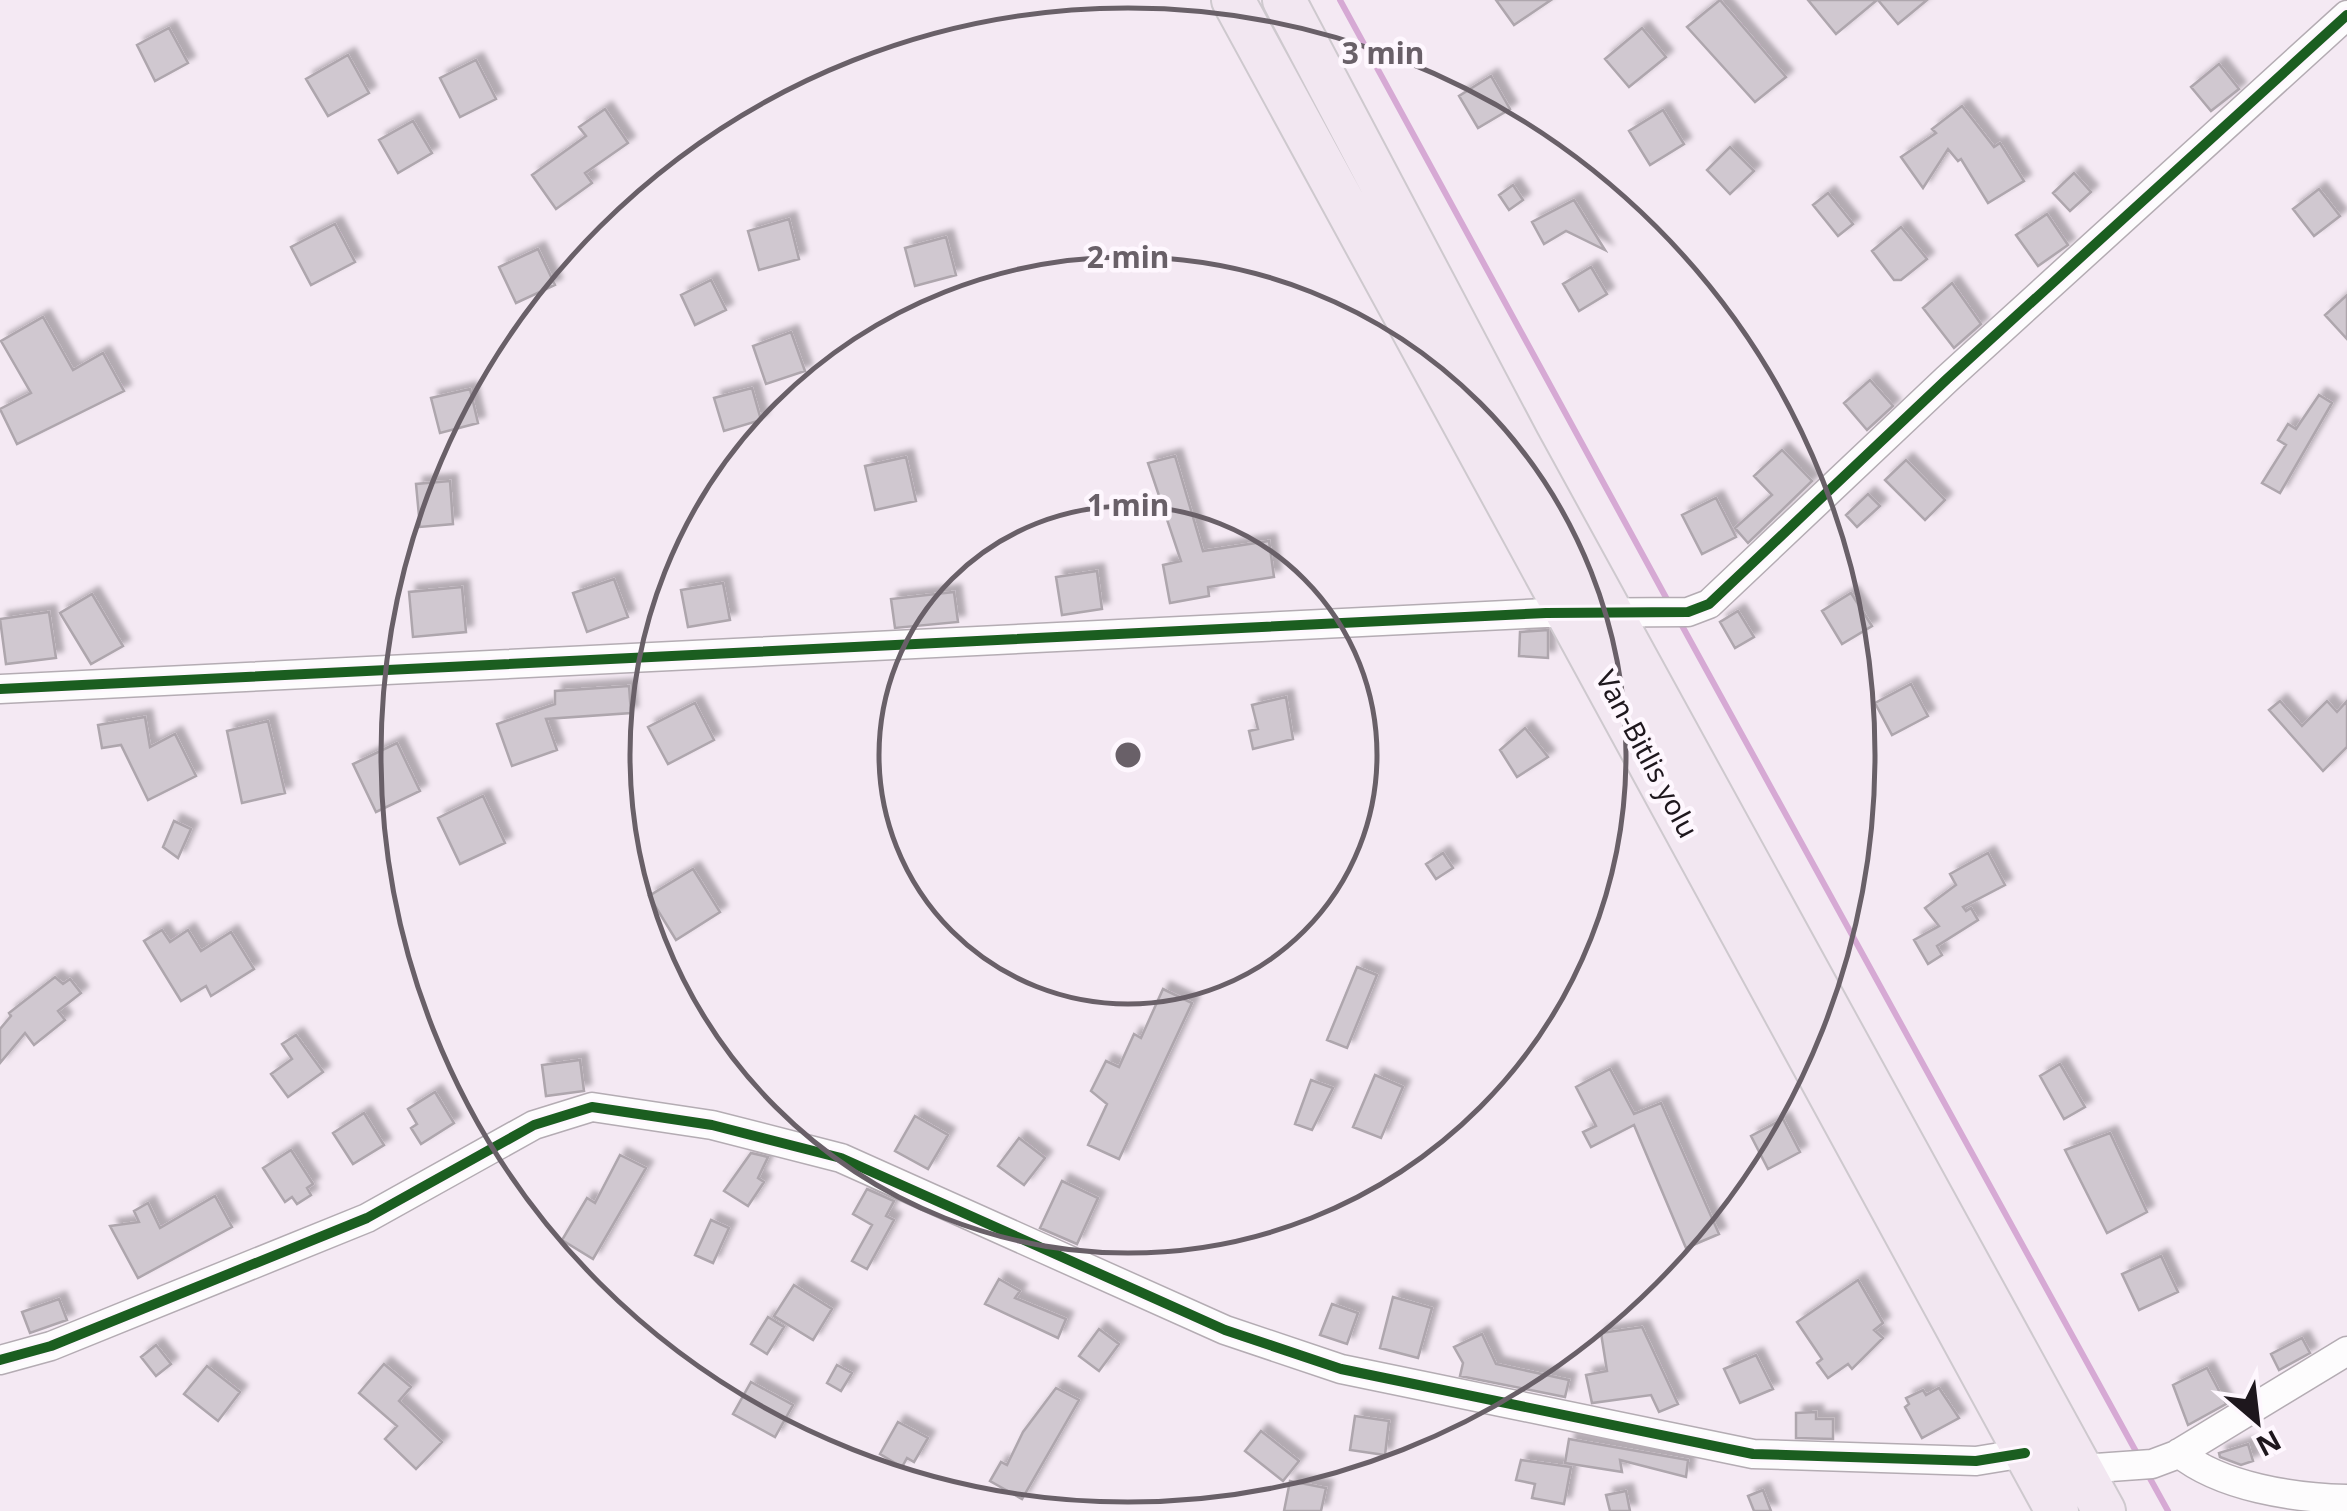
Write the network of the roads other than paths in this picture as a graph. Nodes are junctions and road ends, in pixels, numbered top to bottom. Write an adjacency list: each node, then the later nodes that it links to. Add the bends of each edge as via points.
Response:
1 (1233, 0): 5 (highway, Van-Bitlis yolu)
2 (1284, 0): 4 (highway, Van-Bitlis yolu)
3 (2347, 15): 4 (street, via 1698,608)
4 (1612, 610): 5 (street); 11 (highway, Van-Bitlis yolu)
5 (1569, 612): 6 (street); 9 (highway, Van-Bitlis yolu)
6 (0, 690)
7 (2347, 1351): 10 (street)
8 (0, 1360): 9 (street, via 52,1346 368,1218 534,1125 592,1107 712,1126 842,1158 1226,1330 1341,1368 1753,1454 1976,1461)
9 (2026, 1454): 13 (highway, Van-Bitlis yolu)
10 (2169, 1457): 11 (street); 12 (street, via 2246,1484)
11 (2082, 1469): 14 (highway, Van-Bitlis yolu)
12 (2347, 1499)
13 (2056, 1511)
14 (2104, 1511)

